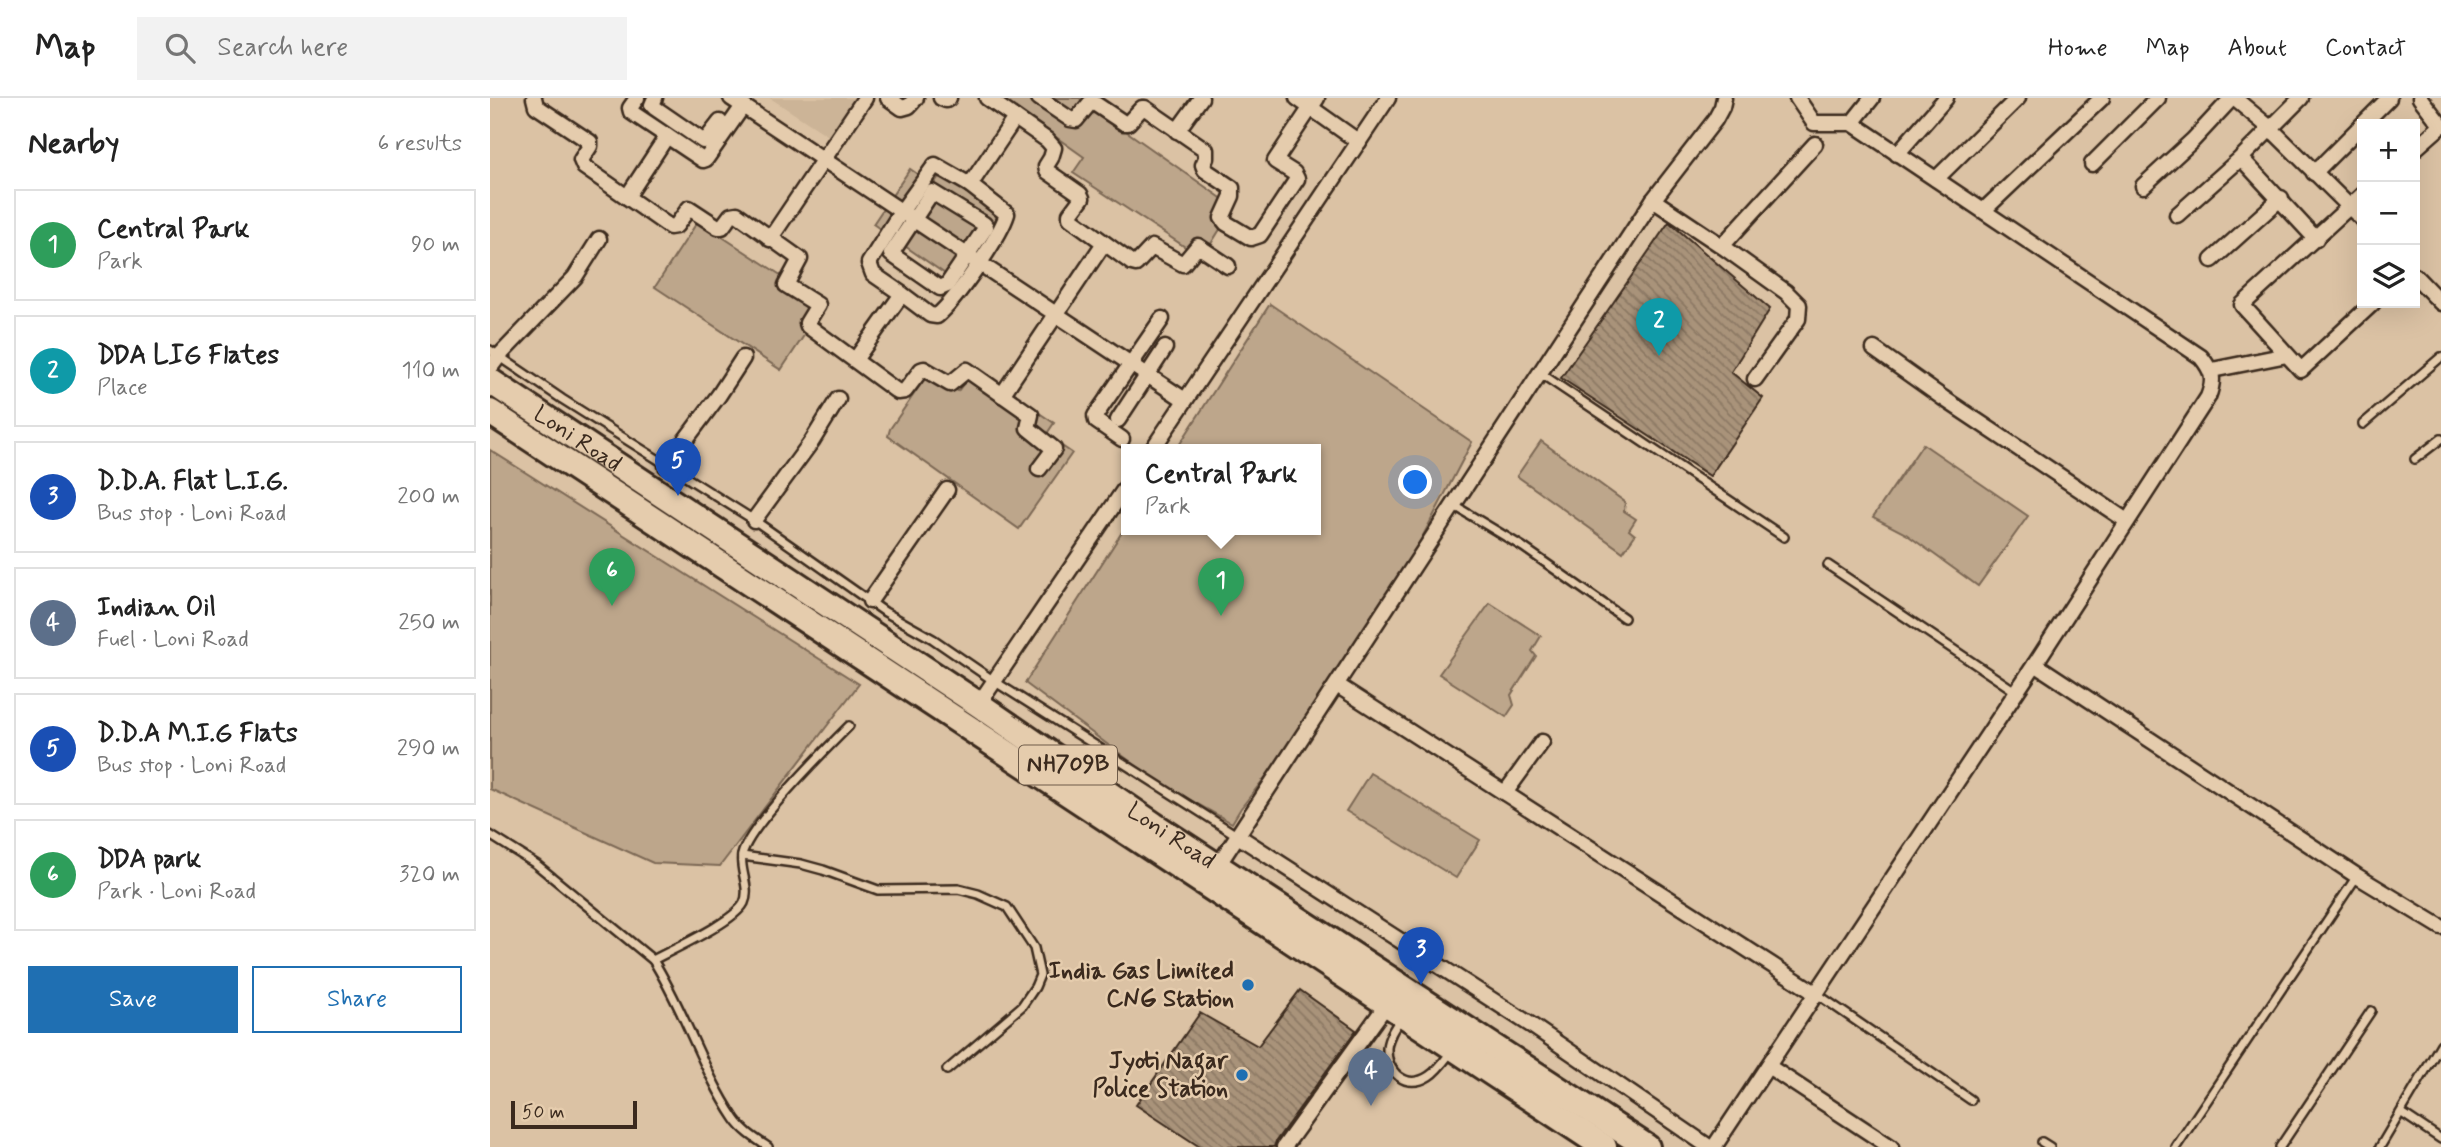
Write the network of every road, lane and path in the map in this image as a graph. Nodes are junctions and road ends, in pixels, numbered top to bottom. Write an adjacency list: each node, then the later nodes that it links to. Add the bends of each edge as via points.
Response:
1 (534, 98): 44 (street, via 536,106 590,142 582,160 584,167)
2 (637, 98): 32 (street, via 631,112)
3 (655, 98): 25 (street, via 652,106 703,141)
4 (865, 98): 38 (street)
5 (888, 98): 6 (street, via 902,107)
6 (916, 98)
7 (941, 98): 8 (street)
8 (949, 98)
9 (987, 98): 27 (street)
10 (1039, 98): 31 (street, via 1076,120 1090,103 1124,123 1145,108)
11 (1201, 98): 31 (street)
12 (1297, 98): 26 (street)
13 (1388, 98): 33 (street)
14 (1724, 98): 46 (street, via 1715,120)
15 (1797, 98): 28 (street, via 1814,123)
16 (1871, 98): 28 (street)
17 (1946, 98): 36 (street)
18 (2018, 98): 41 (street)
19 (2102, 98): 49 (street)
20 (2158, 98): 39 (street)
21 (2233, 98): 30 (street); 43 (street)
22 (2301, 98): 30 (street)
23 (2389, 98): 40 (street)
24 (2420, 98): 29 (street)
25 (737, 102): 32 (street, via 706,159); 38 (street)
26 (1314, 103): 31 (street, via 1275,161 1297,179 1260,235 1251,238 1222,218 1232,188 1205,170 1206,150); 33 (street)
27 (1015, 118): 42 (street); 56 (street, via 1054,148 1047,171 1082,198 1070,218)
28 (1852, 123): 36 (street)
29 (2441, 125): 35 (street)
30 (2270, 128): 37 (street); 40 (street)
31 (1177, 131)
32 (667, 136): 44 (street)
33 (1359, 142): 82 (street)
34 (1815, 144): 57 (street)
35 (2420, 144)
36 (1897, 154): 41 (street)
37 (2241, 158): 45 (street); 51 (street)
38 (824, 160): 52 (street); 54 (street)
39 (2092, 164)
40 (2314, 173): 48 (street)
41 (1937, 179): 49 (street)
42 (970, 186): 52 (street, via 935,164); 58 (street, via 1007,214 999,233)
43 (2143, 186)
44 (627, 197): 54 (street, via 670,227 676,226 689,208 718,228 737,214)
45 (2281, 198): 55 (street); 59 (street)
46 (1653, 200): 57 (street); 76 (street)
47 (2357, 200): 48 (street)
48 (2350, 206): 50 (street); 55 (street)
49 (1984, 210): 75 (street, via 2201,357)
50 (2357, 214)
51 (2177, 215)
52 (907, 216): 58 (street); 58 (street, via 932,192 984,224); 58 (street, via 892,256 940,288); 62 (street, via 869,264 873,274)
53 (599, 239): 71 (street, via 575,277)
54 (770, 239): 73 (street, via 800,259 786,285 818,305 807,324)
55 (2316, 239): 69 (street, via 2242,305)
56 (1104, 243): 60 (street, via 1136,264 1152,247 1183,264 1198,246); 65 (street)
57 (1722, 246): 78 (street, via 1799,305 1798,319)
58 (973, 260): 62 (street, via 937,316); 65 (street)
59 (2212, 260)
60 (1228, 266)
61 (2420, 281): 63 (street)
62 (902, 294): 73 (street)
63 (2440, 299)
64 (2368, 308): 69 (street, via 2301,370)
65 (1055, 315): 74 (street); 80 (street)
66 (1162, 319): 74 (street)
67 (1166, 348): 77 (street)
68 (1874, 349): 96 (street)
69 (2287, 355): 75 (street)
70 (2441, 357): 85 (lane)
71 (493, 358): 90 (lane)
72 (743, 358): 90 (street)
73 (855, 360): 80 (street, via 898,392 905,391 924,369 950,384 967,370)
74 (1131, 365): 77 (street); 86 (street, via 1095,416)
75 (2212, 370): 96 (street, via 2208,397)
76 (1540, 373): 94 (street); 97 (lane)
77 (1148, 376): 82 (street); 84 (street)
78 (1755, 379)
79 (490, 381): 105 (highway, Loni Road / NH709B)
80 (1002, 395): 91 (street, via 1031,415 1028,428 1054,449)
81 (838, 399): 95 (street)
82 (1185, 400): 88 (street)
83 (490, 412): 107 (highway, Loni Road / NH709B)
84 (1118, 420)
85 (2363, 424)
86 (1122, 439)
87 (2441, 439): 89 (lane)
88 (1156, 444)
89 (2415, 459)
90 (666, 466): 95 (lane)
91 (1040, 469)
92 (947, 490): 99 (street)
93 (1121, 493): 102 (street)
94 (1455, 506): 100 (lane); 103 (street)
95 (754, 520): 99 (lane)
96 (2127, 521): 101 (street)
97 (1784, 537)
98 (1829, 565): 104 (lane)
99 (870, 601): 102 (lane)
100 (1624, 618)
101 (2035, 664): 104 (street); 114 (street)
102 (994, 681): 105 (street); 111 (lane)
103 (1338, 685): 109 (street); 111 (street)
104 (2015, 691): 117 (street)
105 (978, 704): 107 (street); 113 (highway, Loni Road / NH709B)
106 (849, 726): 112 (lane, via 759,826)
107 (965, 726): 113 (highway, Loni Road / NH709B)
108 (1542, 742): 109 (street)
109 (1505, 793): 117 (street)
110 (490, 835): 116 (lane, via 536,864)
111 (1238, 836): 113 (street); 132 (street)
112 (742, 856): 116 (lane, via 744,904 717,926); 123 (lane, via 801,864 878,890 958,890 1007,907 1034,948 1040,975 1022,1006)
113 (1212, 875): 118 (highway, Loni Road / NH709B); 120 (highway, Loni Road / NH709B)
114 (2357, 876): 115 (street); 135 (lane)
115 (2441, 927)
116 (653, 960): 128 (lane, via 736,1120)
117 (1817, 994): 122 (street); 124 (lane)
118 (1395, 1009): 120 (highway, Loni Road / NH709B); 120 (lane, via 1388,1063 1403,1080 1426,1078); 129 (street)
119 (2371, 1011): 136 (lane)
120 (1461, 1039): 130 (highway, Loni Road / NH709B); 131 (highway, Loni Road / NH709B)
121 (2441, 1044): 125 (lane)
122 (1768, 1066): 132 (street); 133 (street)
123 (947, 1070)
124 (1971, 1100)
125 (2402, 1113): 126 (lane); 137 (lane)
126 (2441, 1139)
127 (2042, 1142): 134 (lane)
128 (768, 1147)
129 (1284, 1147)
130 (1604, 1147)
131 (1647, 1147)
132 (1712, 1147)
133 (1891, 1147)
134 (2050, 1147)
135 (2176, 1147)
136 (2280, 1147)
137 (2380, 1147)

